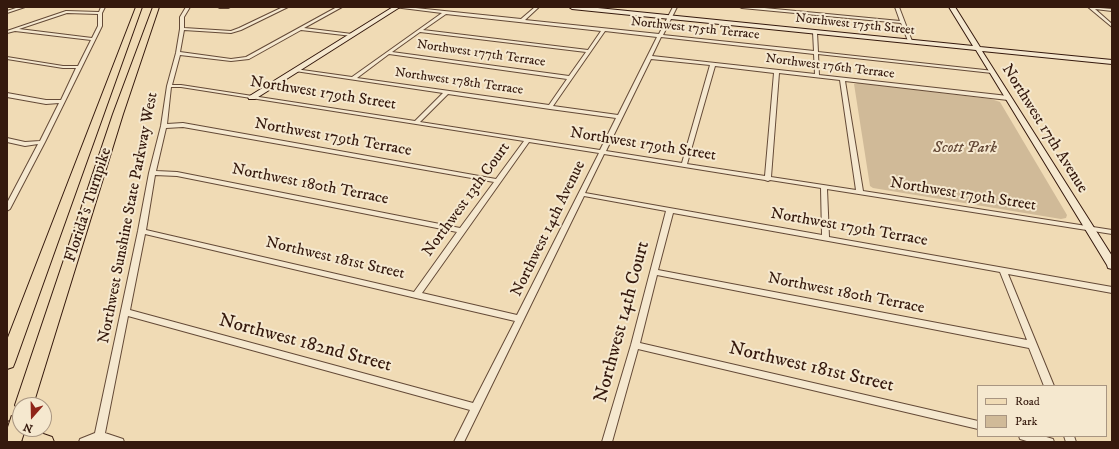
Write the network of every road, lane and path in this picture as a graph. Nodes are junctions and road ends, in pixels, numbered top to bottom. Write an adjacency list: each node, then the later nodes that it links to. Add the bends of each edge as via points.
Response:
1 (23, 7): 19 (street)
2 (103, 7): 20 (street)
3 (139, 7): 93 (highway, Florida's Turnpike)
4 (156, 7): 95 (highway, Florida's Turnpike, via 118,114)
5 (188, 7): 28 (street, Northwest Sunshine State Parkway West, via 182,17)
6 (220, 7): 7 (street)
7 (227, 7)
8 (286, 7): 28 (street, via 231,32)
9 (340, 7): 27 (street)
10 (397, 7): 21 (street, Northwest 175th Terrace); 33 (street)
11 (537, 7): 23 (street)
12 (572, 7): 22 (street, Northwest 175th Street)
13 (675, 7): 22 (street, Northwest 14th Avenue)
14 (742, 7): 24 (street)
15 (897, 7): 24 (street)
16 (952, 7): 37 (street, Northwest 17th Avenue)
17 (1091, 8): 18 (street); 25 (street)
18 (1112, 10)
19 (7, 12)
20 (100, 13): 26 (street, via 68,12); 35 (street, via 100,26)
21 (445, 13): 23 (street, Northwest 175th Terrace); 30 (street)
22 (669, 17): 32 (street, Northwest 175th Street); 34 (street, Northwest 14th Avenue)
23 (522, 21): 29 (street, Northwest 175th Terrace)
24 (903, 22): 36 (street)
25 (1112, 26)
26 (14, 29): 31 (street); 35 (street)
27 (299, 29): 33 (street); 39 (street, via 239,60)
28 (182, 30): 39 (street, Northwest Sunshine State Parkway West)
29 (604, 30): 34 (street, Northwest 175th Terrace); 38 (street)
30 (420, 31): 38 (street); 40 (street)
31 (7, 32)
32 (815, 32): 36 (street, Northwest 175th Street); 41 (street)
33 (352, 35): 47 (street)
34 (660, 36): 41 (street, Northwest 175th Terrace); 42 (street, Northwest 14th Avenue)
35 (93, 38): 46 (street)
36 (910, 41): 37 (street, Northwest 175th Street)
37 (978, 48): 44 (street, Northwest 175th Street); 49 (street, Northwest 17th Avenue)
38 (589, 51): 52 (street)
39 (178, 53): 54 (street, Northwest Sunshine State Parkway West)
40 (389, 53): 51 (street); 52 (street, Northwest 177th Terrace)
41 (816, 53): 49 (street, Northwest 175th Terrace); 50 (street)
42 (649, 57): 45 (street, Northwest 176th Terrace); 61 (street, Northwest 14th Avenue)
43 (7, 58): 46 (street, via 63,67)
44 (1112, 62)
45 (713, 64): 48 (street, Northwest 176th Terrace); 68 (street)
46 (80, 67): 59 (street)
47 (295, 70): 51 (street, Northwest 178th Terrace); 57 (street)
48 (777, 72): 50 (street, Northwest 176th Terrace); 70 (street)
49 (992, 72): 58 (street, Northwest 17th Avenue)
50 (817, 76): 53 (street, Northwest 176th Terrace)
51 (353, 78): 55 (street, Northwest 178th Terrace)
52 (571, 78): 60 (street)
53 (842, 79): 58 (street, Northwest 176th Terrace); 74 (street)
54 (169, 86): 57 (street, Northwest 179th Street); 63 (street, Northwest Sunshine State Parkway West)
55 (447, 92): 60 (street, Northwest 178th Terrace); 62 (street)
56 (7, 95): 59 (street, via 46,102)
57 (252, 97): 62 (street, Northwest 179th Street)
58 (1008, 98): 79 (street, Northwest 17th Avenue)
59 (62, 101): 66 (street)
60 (550, 106): 61 (street, Northwest 178th Terrace)
61 (620, 116): 67 (street, Northwest 14th Avenue)
62 (416, 123): 65 (street, Northwest 179th Street)
63 (164, 126): 69 (street, Northwest Sunshine State Parkway West); 71 (street, Northwest 179th Terrace, via 183,125)
64 (7, 140): 66 (street, via 25,144)
65 (527, 141): 67 (street, Northwest 179th Street); 71 (street, Northwest 13th Court)
66 (42, 142): 73 (street)
67 (603, 152): 68 (street, Northwest 179th Street); 76 (street, Northwest 14th Avenue)
68 (684, 165): 70 (street, Northwest 179th Street)
69 (152, 173): 80 (street, Northwest Sunshine State Parkway West); 81 (street, Northwest 180th Terrace, via 177,174)
70 (768, 179): 72 (street, Northwest 179th Street)
71 (498, 181): 81 (street, Northwest 13th Court)
72 (824, 187): 74 (street, Northwest 179th Street); 83 (street)
73 (16, 192): 75 (street); 77 (street)
74 (860, 193): 79 (street, Northwest 179th Street)
75 (7, 194)
76 (582, 194): 78 (street, Northwest 179th Terrace); 90 (street, Northwest 14th Avenue)
77 (7, 208)
78 (670, 211): 83 (street, Northwest 179th Terrace); 86 (street, Northwest 14th Court)
79 (1089, 228): 82 (street, Northwest 179th Street); 84 (street, Northwest 17th Avenue)
80 (142, 231): 88 (street, Northwest 181st Street); 89 (street, Northwest Sunshine State Parkway West)
81 (462, 231): 88 (street, Northwest 13th Court)
82 (1112, 232)
83 (826, 239): 85 (street, Northwest 179th Terrace)
84 (1112, 265)
85 (1003, 270): 87 (street, Northwest 179th Terrace); 92 (street)
86 (654, 272): 91 (street, Northwest 14th Court); 92 (street, Northwest 180th Terrace)
87 (1112, 290)
88 (416, 294): 90 (street, Northwest 181st Street)
89 (125, 312): 96 (street, Northwest 182nd Street); 99 (street, Northwest Sunshine State Parkway West)
90 (520, 319): 96 (street, Northwest 14th Avenue)
91 (635, 345): 97 (street, Northwest 181st Street); 105 (street, Northwest 14th Court)
92 (1033, 345): 94 (street)
93 (7, 362)
94 (1049, 385)
95 (27, 397)
96 (476, 408): 104 (street, Northwest 14th Avenue)
97 (977, 425)
98 (7, 428): 101 (main road)
99 (99, 436): 102 (street); 103 (street)
100 (1028, 437): 106 (street)
101 (46, 442)
102 (84, 442)
103 (119, 442)
104 (459, 442)
105 (607, 442)
106 (1049, 442)

